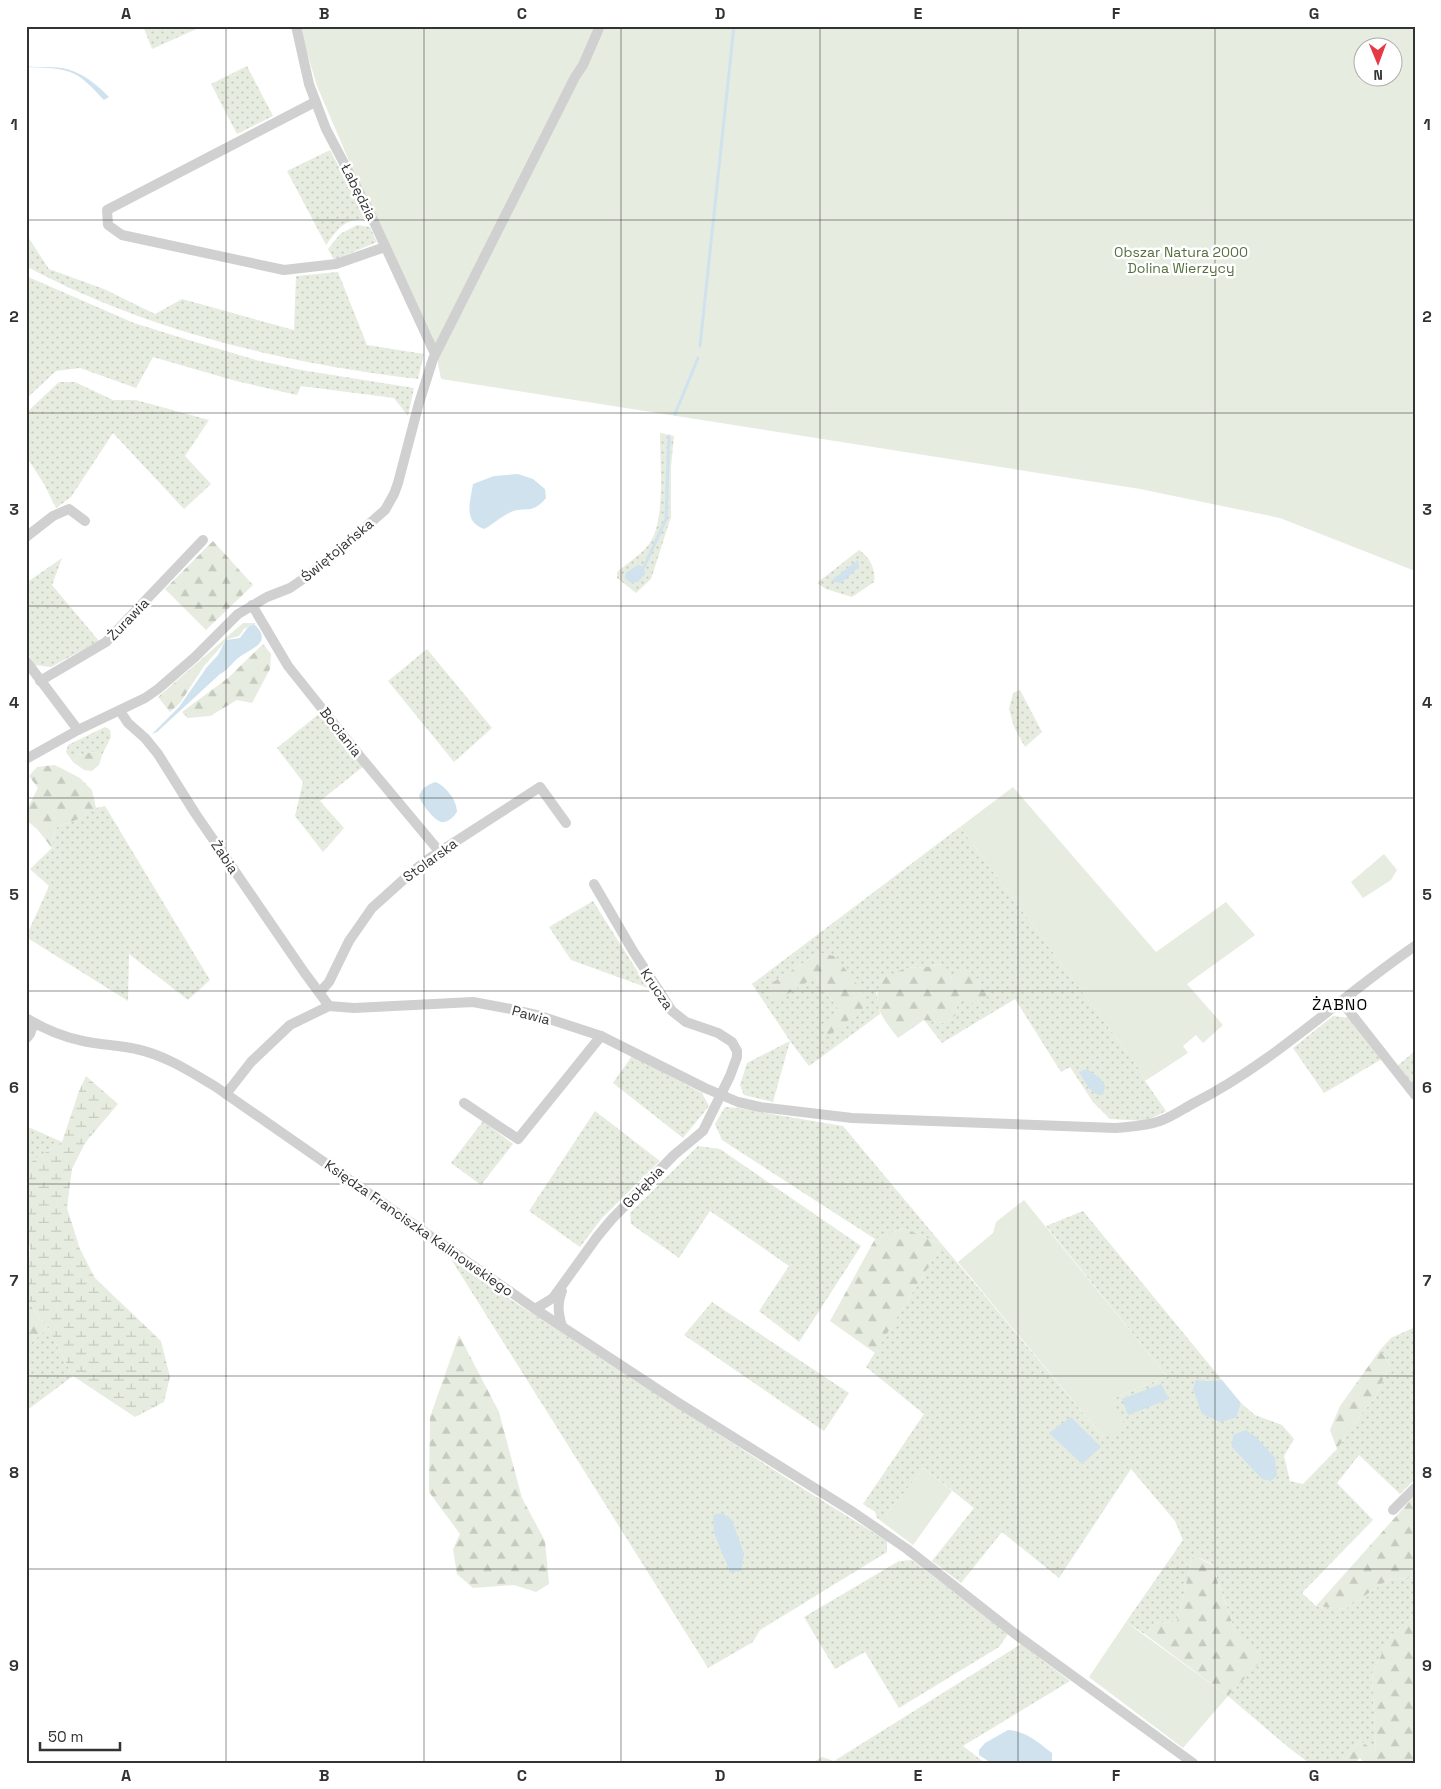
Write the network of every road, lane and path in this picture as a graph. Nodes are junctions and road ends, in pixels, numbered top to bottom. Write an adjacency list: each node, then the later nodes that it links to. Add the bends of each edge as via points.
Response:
1 (296, 26): 3 (street, Łabędzia)
2 (600, 26): 5 (street, Świętojańska)
3 (315, 102): 4 (street, Łabędzia); 4 (street, via 107,210 108,225 122,234 284,270 336,264)
4 (385, 246): 5 (street, Łabędzia)
5 (436, 354): 9 (street, Świętojańska, via 398,484 384,510 306,577)
6 (85, 521): 7 (street, via 69,508)
7 (26, 537)
8 (203, 540): 11 (street, Żurawia, via 106,642)
9 (252, 605): 12 (street, Świętojańska, via 238,614 170,679 145,698); 16 (street, Bociania, via 288,666)
10 (26, 661): 11 (street)
11 (40, 681): 13 (street)
12 (120, 711): 13 (street, Świętojańska); 19 (street, Żabia, via 158,754)
13 (78, 730): 14 (street, Świętojańska)
14 (26, 758)
15 (566, 823): 16 (street, Stolarska, via 540,787)
16 (439, 851): 19 (street, Stolarska, via 372,908)
17 (594, 884): 26 (street, Krucza, via 607,910 672,1011 686,1022 718,1033 732,1042 737,1051 736,1063)
18 (1415, 946): 20 (street, Pawia)
19 (320, 992): 21 (street, Żabia)
20 (1342, 1002): 26 (street, Pawia, via 1234,1081 1173,1115 1144,1125 1115,1128 852,1118 760,1107); 27 (street)
21 (329, 1006): 23 (street, Pawia, via 362,1008 473,1002 528,1013); 25 (street, Pawia, via 284,1030 251,1062)
22 (30, 1020): 24 (street, via 30,1034); 25 (street, Księdza Franciszka Kalinowskiego, via 53,1032 82,1041 138,1049 160,1057)
23 (601, 1036): 26 (street, Pawia); 28 (street, via 518,1139)
24 (26, 1039)
25 (226, 1094): 30 (street, Księdza Franciszka Kalinowskiego)
26 (720, 1094): 29 (street, Gołębia, via 703,1131 674,1155 612,1220)
27 (1415, 1095)
28 (464, 1103)
29 (565, 1281): 30 (street, Gołębia, via 553,1298); 31 (street, Gołębia, via 558,1302)
30 (535, 1309): 31 (street, Księdza Franciszka Kalinowskiego)
31 (562, 1326): 34 (street, Księdza Franciszka Kalinowskiego, via 907,1549 1018,1636)
32 (1415, 1488): 33 (street)
33 (1393, 1510)
34 (1192, 1763)

